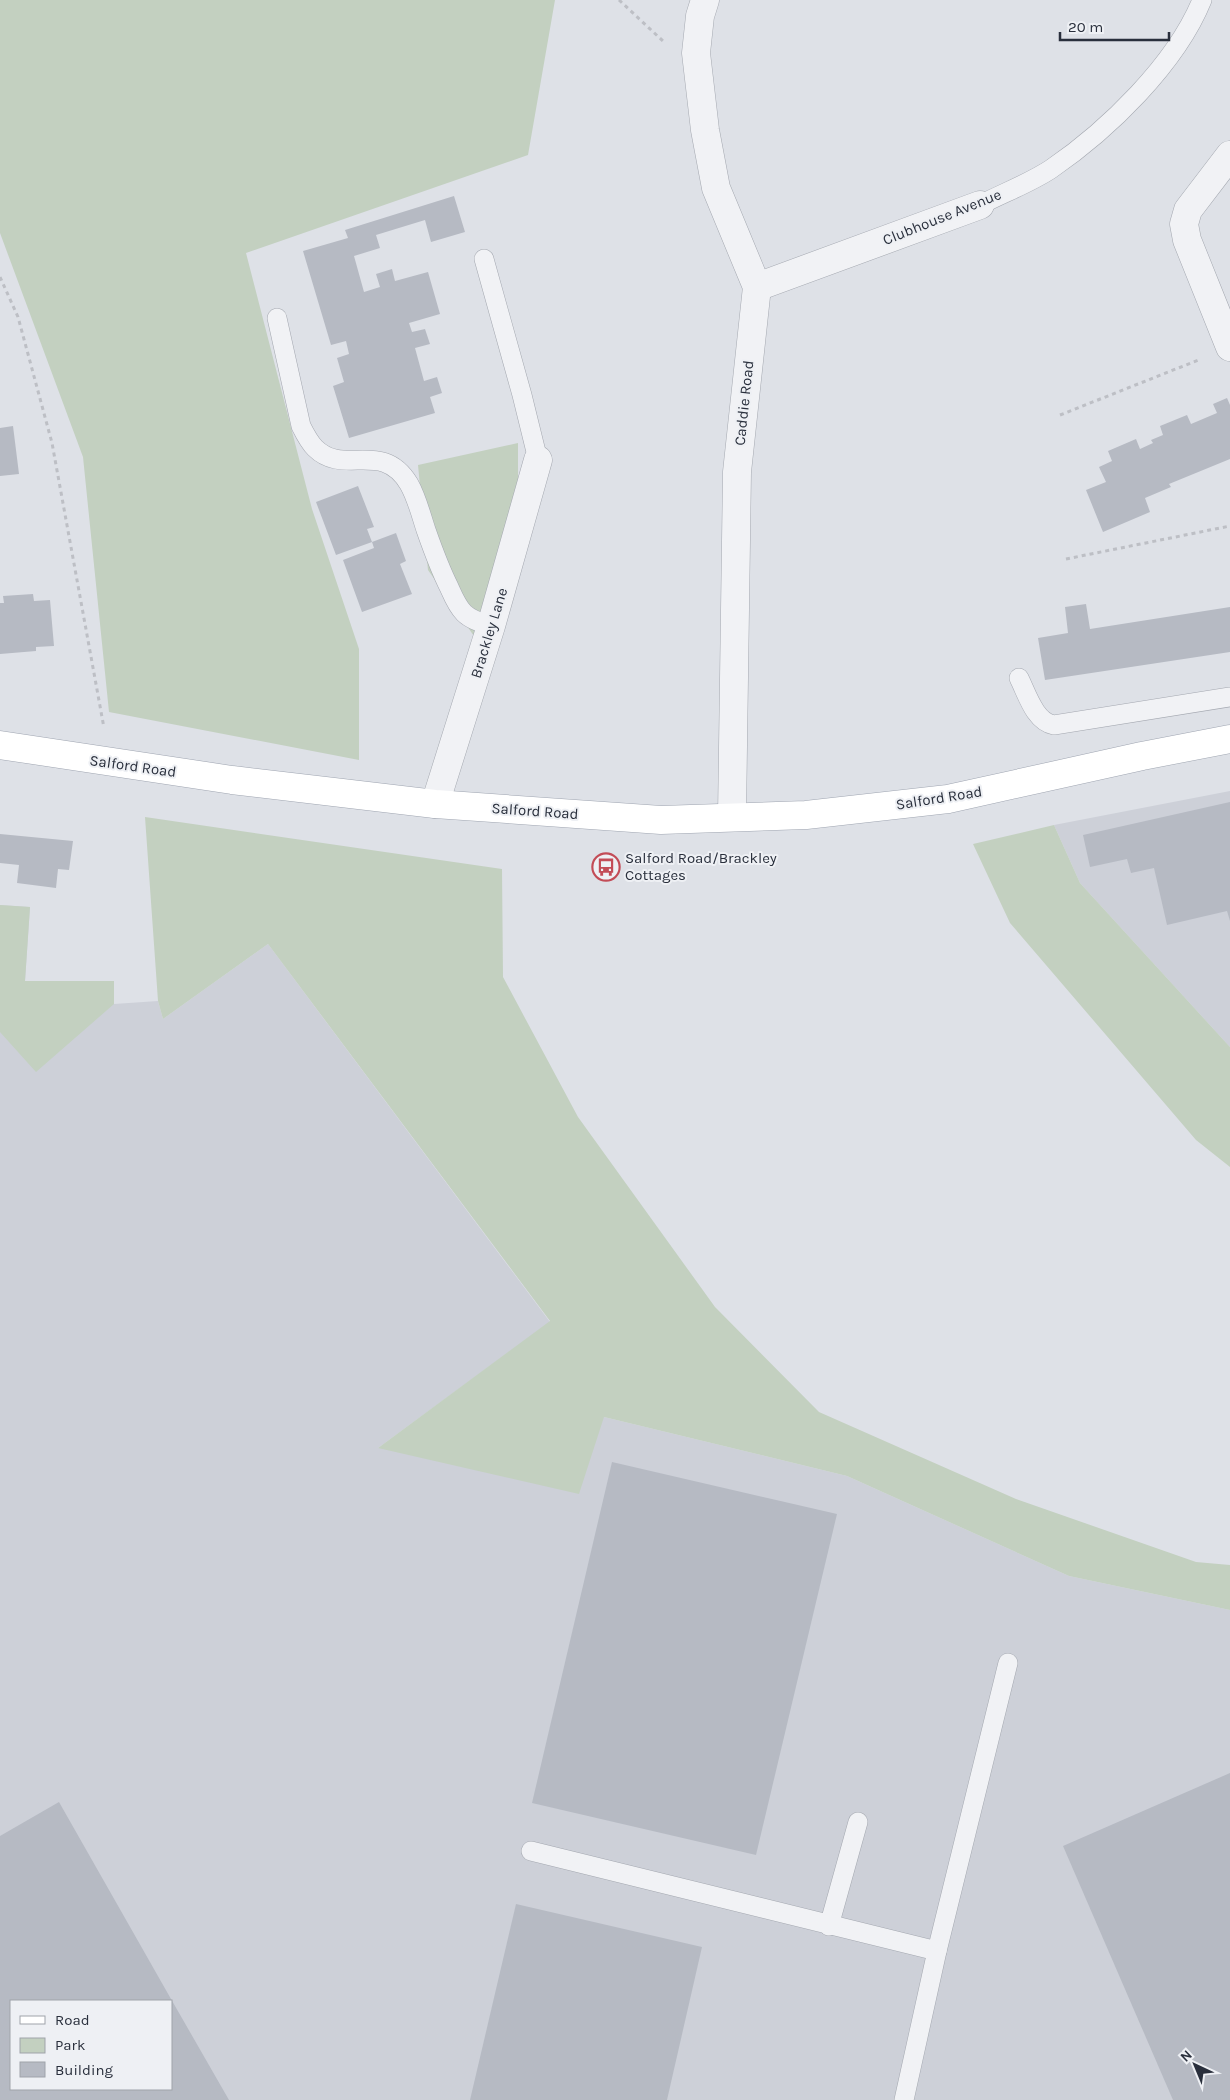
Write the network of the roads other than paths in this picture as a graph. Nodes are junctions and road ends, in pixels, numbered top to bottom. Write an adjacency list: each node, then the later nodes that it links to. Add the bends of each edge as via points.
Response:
1 (705, 0): 6 (street, Caddie Road, via 696,53 705,130 716,188)
2 (1202, 0): 4 (lane, Clubhouse Avenue, via 1193,22 1162,66 1102,131 1050,170)
3 (1230, 155): 8 (street, via 1188,210 1184,224 1187,240)
4 (980, 205): 6 (street, Clubhouse Avenue)
5 (484, 259): 9 (lane)
6 (757, 287): 16 (street, Caddie Road, via 737,472)
7 (277, 318): 10 (lane, via 301,426 308,439 325,455 356,461 376,459 400,472 409,484 456,601 471,619)
8 (1230, 347)
9 (538, 460): 10 (street, Brackley Lane)
10 (491, 626): 15 (street, Brackley Lane)
11 (1019, 678): 12 (lane, via 1039,717 1046,724 1054,725)
12 (1230, 696)
13 (1230, 739): 16 (main road, Salford Road, via 948,799 806,816)
14 (0, 745): 15 (main road, Salford Road, via 232,780)
15 (435, 804): 16 (main road, Salford Road, via 661,820)
16 (732, 816)
17 (1008, 1663): 21 (lane)
18 (858, 1822): 20 (lane)
19 (531, 1851): 20 (lane)
20 (830, 1926): 21 (lane)
21 (938, 1952): 22 (lane)
22 (904, 2100)

